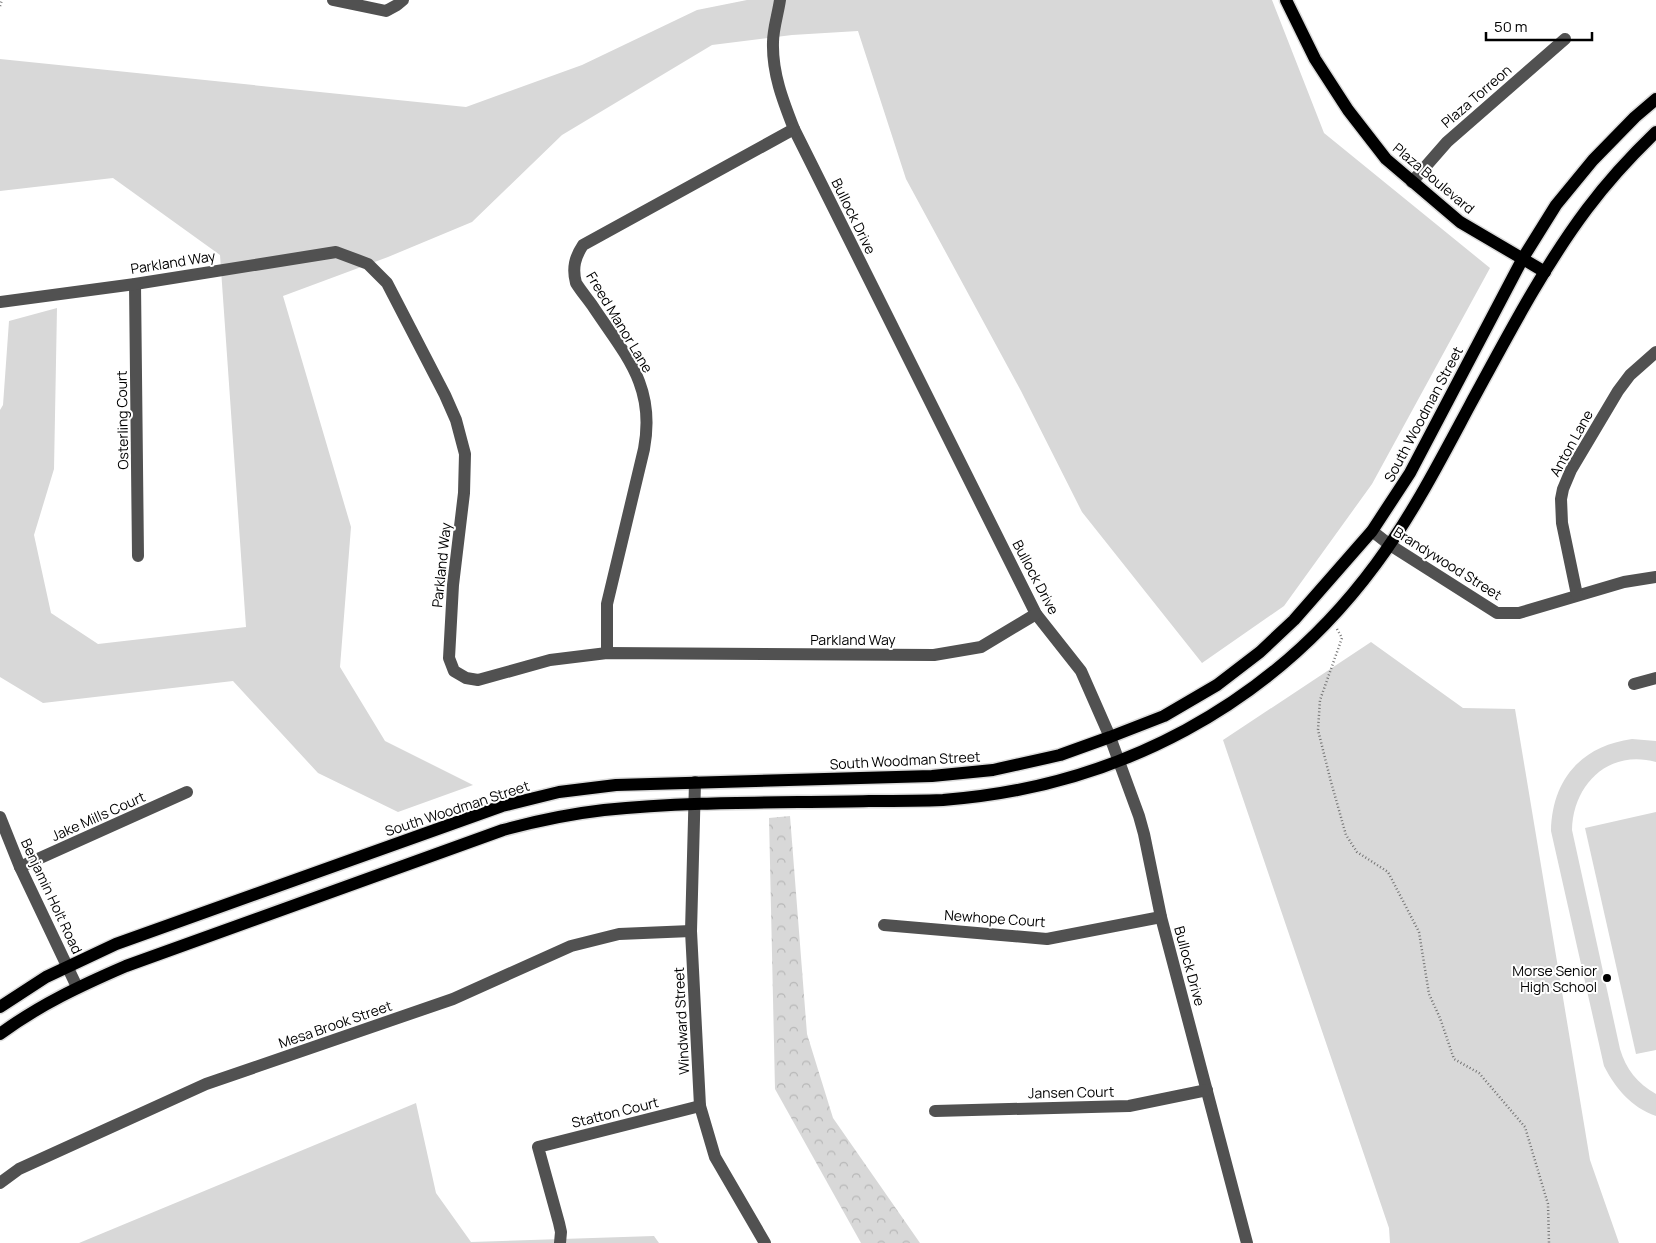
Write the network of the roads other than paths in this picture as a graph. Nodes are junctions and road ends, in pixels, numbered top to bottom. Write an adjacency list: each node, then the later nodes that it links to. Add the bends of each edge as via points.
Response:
1 (333, 0): 4 (street, via 386,10)
2 (780, 0): 7 (street, Bullock Drive, via 772,41 774,69)
3 (1286, 0): 9 (main road, Plaza Boulevard, via 1315,59 1348,110 1386,159)
4 (400, 3)
5 (1565, 38): 9 (street, Plaza Torreon, via 1446,142)
6 (1656, 99): 10 (main road, South Woodman Street, via 1593,160 1556,205)
7 (794, 129): 20 (street, Bullock Drive); 21 (street, Freed Manor Lane, via 583,245 575,259 576,283 632,364 642,386 647,410 644,449 607,604)
8 (1656, 132): 11 (main road, via 1629,158 1587,209)
9 (1412, 182): 10 (main road, Plaza Boulevard, via 1460,222)
10 (1523, 258): 11 (main road, Plaza Boulevard); 15 (main road, South Woodman Street, via 1414,467)
11 (1545, 272): 16 (main road, via 1419,500)
12 (135, 284): 13 (street, Parkland Way); 17 (street, Osterling Court); 21 (street, Parkland Way, via 336,252 368,264 387,283 445,395 466,454 453,585 449,658 454,671 478,680 550,660)
13 (0, 302)
14 (1656, 352): 19 (street, Anton Lane, via 1630,375 1618,391 1563,489 1562,523)
15 (1372, 530): 16 (street, Brandywood Street); 24 (main road, South Woodman Street, via 1294,620 1260,652 1217,685 1164,716)
16 (1390, 545): 19 (street, Brandywood Street, via 1497,612 1519,612); 25 (main road, via 1331,618 1285,663 1234,702 1180,734)
17 (138, 556)
18 (1656, 576): 19 (street, Brandywood Street)
19 (1577, 595)
20 (1036, 614): 21 (street, Parkland Way, via 981,647 934,655); 24 (street, Bullock Drive, via 1080,671)
21 (607, 653)
22 (1656, 678): 23 (street)
23 (1634, 684)
24 (1110, 737): 25 (street, Bullock Drive); 26 (main road, South Woodman Street, via 1060,755 993,770 932,776)
25 (1120, 762): 28 (main road, via 1056,781 984,796 941,800); 31 (street, Bullock Drive, via 1144,834)
26 (695, 782): 28 (street, Windward Street); 34 (main road, South Woodman Street, via 616,785 559,792 502,806 116,944)
27 (187, 792): 30 (street, Jake Mills Court)
28 (694, 805): 33 (street, Windward Street); 35 (main road, via 601,810 549,818 503,830 179,946)
29 (0, 817): 30 (street, Benjamin Holt Road)
30 (20, 867): 34 (street, Benjamin Holt Road)
31 (1161, 917): 32 (street, Newhope Court, via 1047,939); 38 (street, Bullock Drive)
32 (884, 925)
33 (691, 931): 39 (street, Windward Street); 41 (street, Mesa Brook Street, via 619,934 571,946 454,999 206,1084 20,1169)
34 (68, 966): 35 (street, Benjamin Holt Road); 36 (main road, South Woodman Street)
35 (77, 987): 37 (main road)
36 (0, 1007)
37 (0, 1034)
38 (1207, 1090): 40 (street, Jansen Court, via 1129,1106); 44 (street, Bullock Drive)
39 (700, 1106): 42 (street, Statton Court, via 538,1147 560,1223); 43 (street, Windward Street, via 715,1157)
40 (935, 1111)
41 (0, 1183)
42 (560, 1243)
43 (765, 1243)
44 (1247, 1243)

